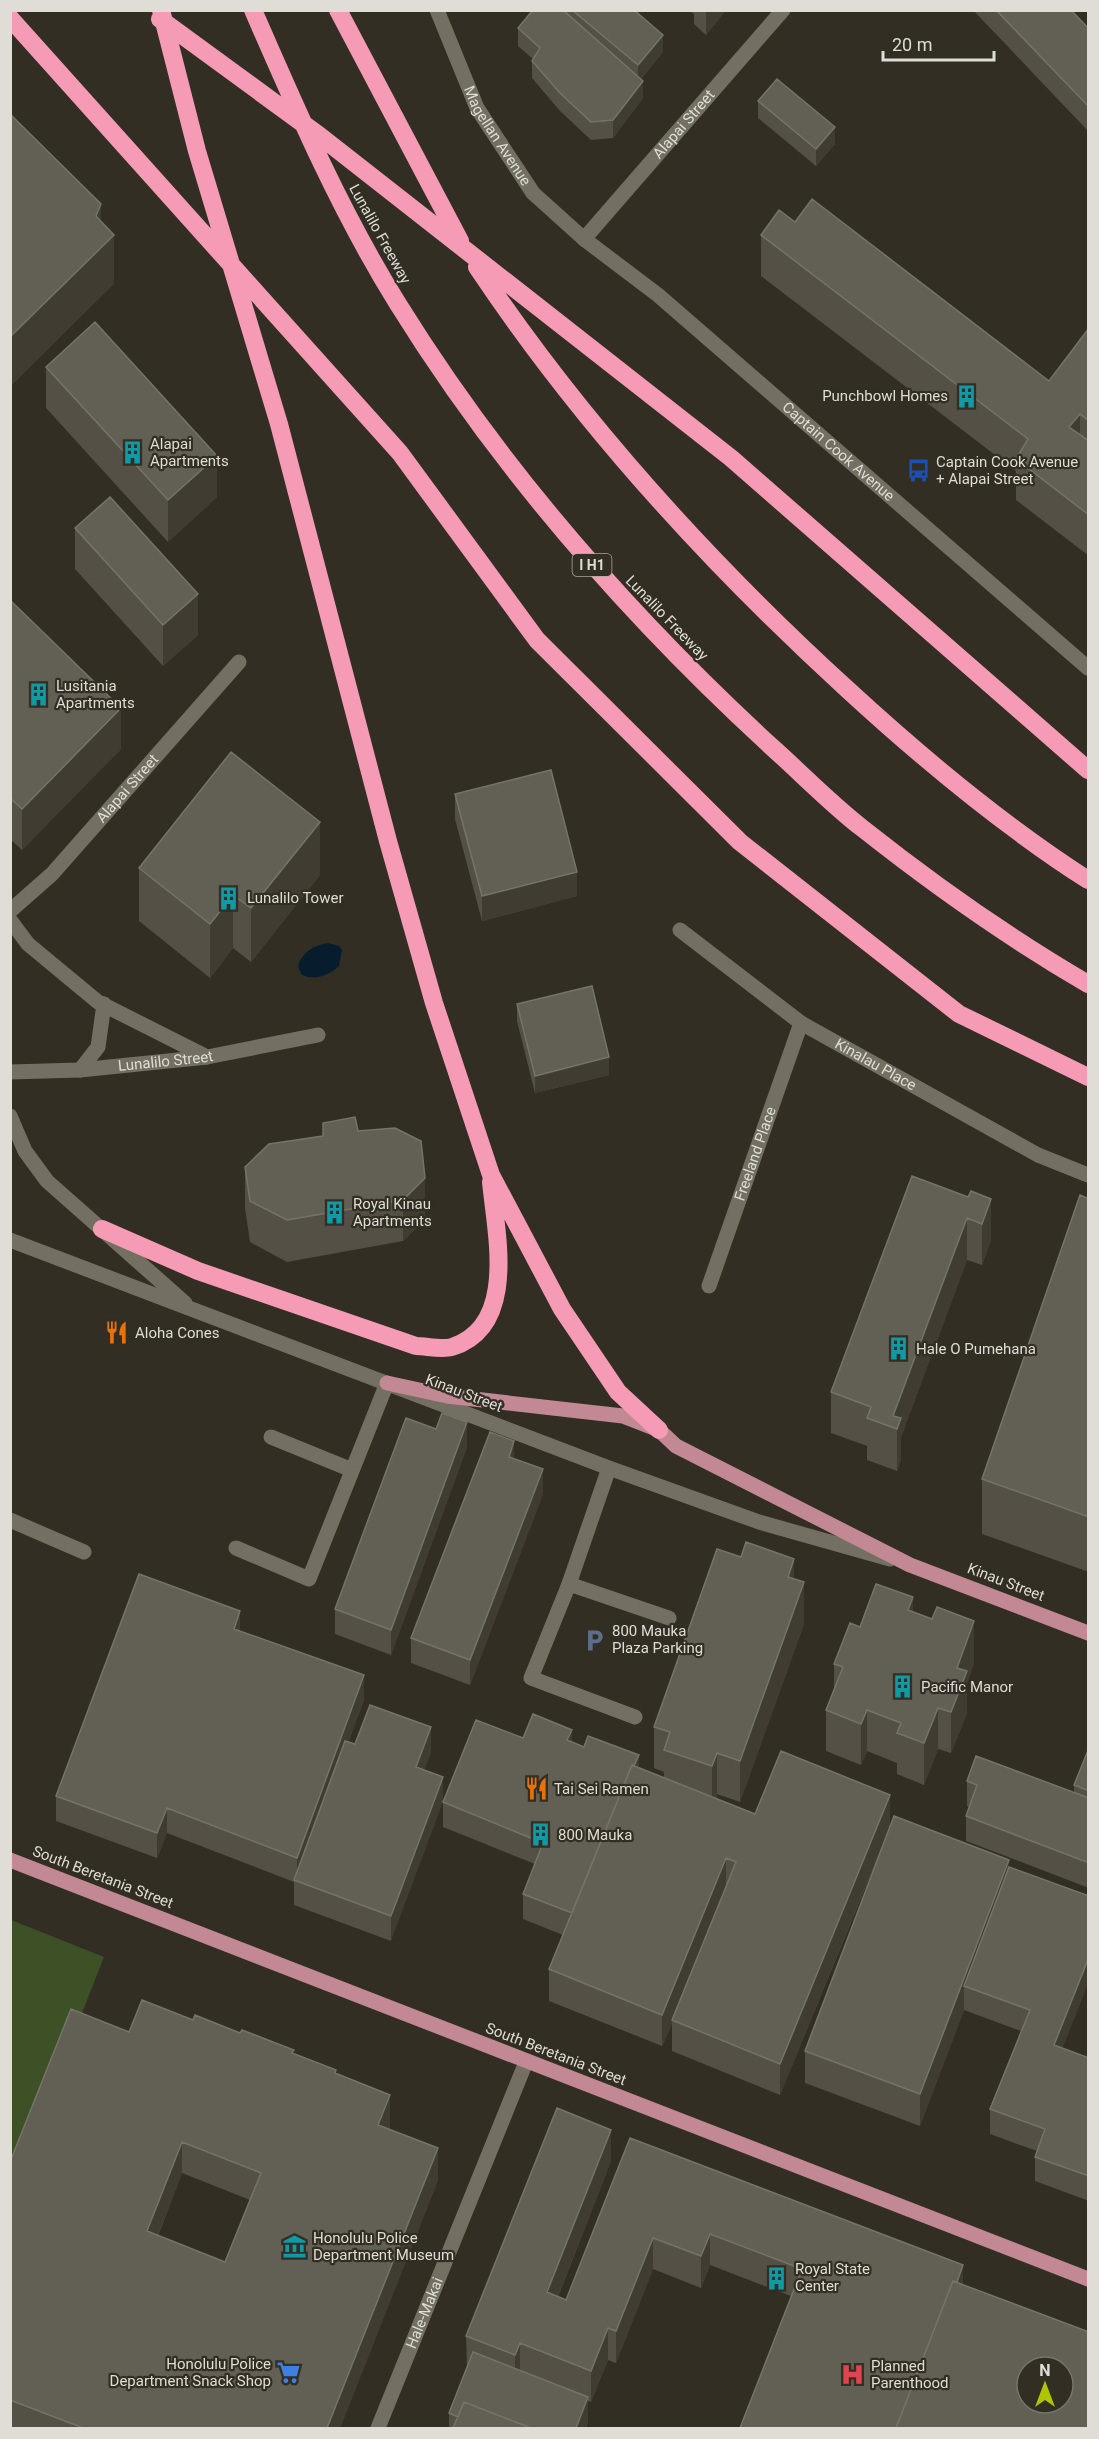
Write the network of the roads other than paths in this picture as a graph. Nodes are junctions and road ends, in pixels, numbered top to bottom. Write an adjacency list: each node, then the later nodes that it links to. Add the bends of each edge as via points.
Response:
1 (148, 10): 11 (highway, via 320,136 731,458)
2 (161, 10): 25 (highway, via 197,151 279,424 434,1003)
3 (253, 10): 16 (highway, Lunalilo Freeway / I H1, via 314,152 398,304 493,444 595,569 712,692 860,827 1018,944)
4 (338, 10): 12 (highway, via 453,230 526,339 598,432 713,560 889,727 1053,858)
5 (437, 10): 8 (street, Magellan Avenue, via 477,108 533,193)
6 (783, 10): 8 (street, Alapai Street)
7 (10, 18): 23 (highway, via 400,453 537,640 750,849 959,1014)
8 (584, 239): 10 (street, Captain Cook Avenue, via 658,295)
9 (239, 662): 13 (street, Alapai Street, via 52,874)
10 (1089, 668)
11 (1089, 770)
12 (1089, 880)
13 (10, 910)
14 (10, 920): 17 (street, via 28,944)
15 (680, 930): 18 (street, Kinalau Place)
16 (1089, 984)
17 (104, 1004): 20 (street); 21 (street, via 98,1047)
18 (801, 1023): 26 (street, Kinalau Place, via 1038,1155); 29 (street, Freeland Place)
19 (318, 1035): 20 (street, Lunalilo Street)
20 (207, 1058): 21 (street, Lunalilo Street)
21 (80, 1070): 22 (street, Lunalilo Street)
22 (10, 1072)
23 (1089, 1077)
24 (10, 1116): 27 (street, via 25,1151 47,1181)
25 (491, 1175): 27 (highway, via 500,1277 492,1311 475,1335 451,1348 416,1346 198,1272); 32 (highway, via 562,1308 618,1392)
26 (1089, 1175)
27 (102, 1229): 30 (street)
28 (10, 1240): 30 (street, Kinau Street)
29 (709, 1286)
30 (192, 1308): 31 (street, Kinau Street)
31 (387, 1383): 32 (main road, Kinau Street, via 447,1396 622,1416); 34 (street, Kinau Street); 35 (street)
32 (659, 1430): 39 (main road, Kinau Street, via 676,1446)
33 (271, 1437): 35 (street)
34 (609, 1468): 39 (street, Kinau Street, via 759,1522); 40 (street)
35 (352, 1470): 37 (street, via 309,1579)
36 (10, 1520): 38 (street)
37 (236, 1548)
38 (84, 1552)
39 (910, 1564): 42 (main road, Kinau Street)
40 (569, 1584): 41 (street); 43 (street, via 531,1678)
41 (669, 1618)
42 (1089, 1633)
43 (635, 1717)
44 (10, 1860): 45 (main road, South Beretania Street)
45 (526, 2062): 46 (main road, South Beretania Street); 47 (street, Hale-Makai)
46 (1089, 2279)
47 (378, 2428)

